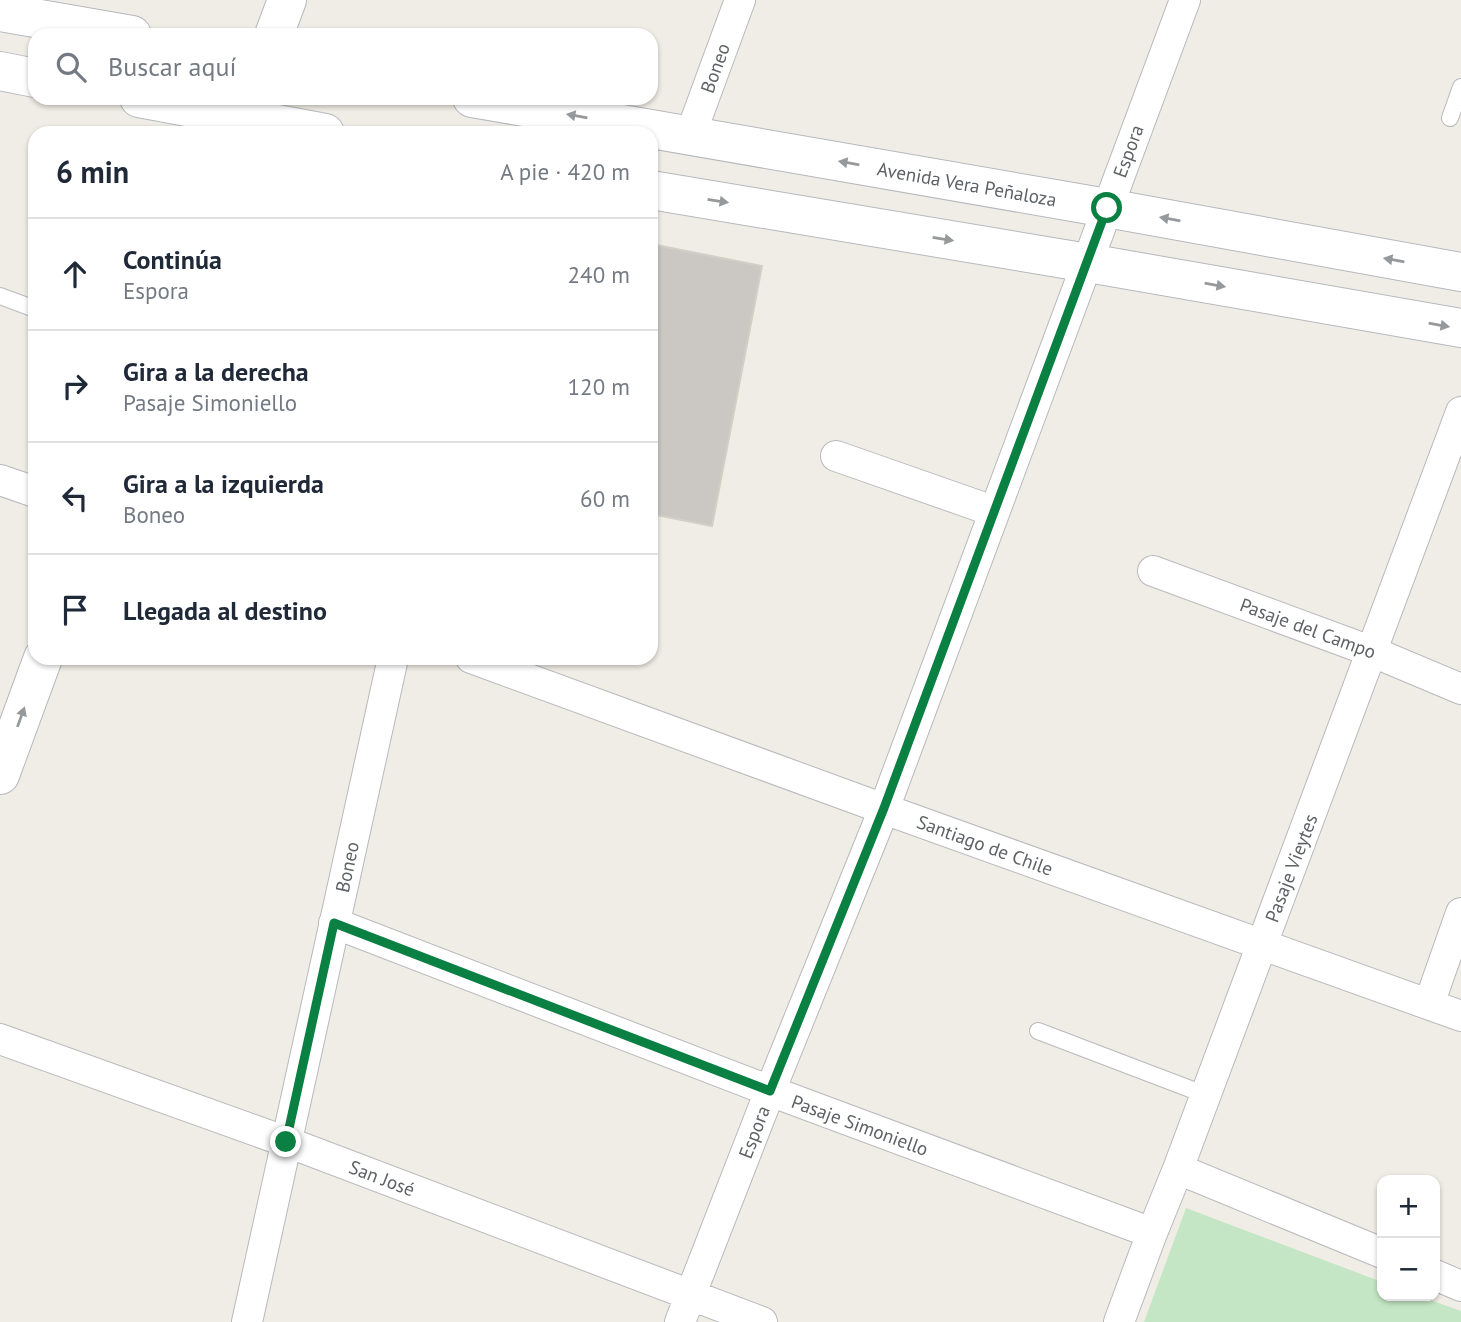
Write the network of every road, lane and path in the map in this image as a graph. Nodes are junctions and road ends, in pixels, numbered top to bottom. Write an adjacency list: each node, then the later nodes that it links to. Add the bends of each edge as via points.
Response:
1 (287, 0): 6 (main road)
2 (740, 0): 17 (street, Boneo)
3 (1185, 0): 19 (street, Espora)
4 (0, 12): 5 (main road)
5 (92, 28)
6 (277, 28)
7 (0, 71): 8 (main road)
8 (28, 77)
9 (1461, 87): 13 (lane)
10 (180, 105): 12 (main road)
11 (512, 105): 15 (main road, Avenida Vera Peñaloza, one-way to 11)
12 (245, 116): 14 (main road)
13 (1450, 118)
14 (293, 126)
15 (633, 126)
16 (658, 130): 17 (main road, Avenida Vera Peñaloza, one-way to 16)
17 (690, 136): 19 (main road, Avenida Vera Peñaloza, one-way to 17)
18 (658, 191): 20 (main road, one-way to 20)
19 (1107, 208): 20 (street, Espora); 21 (main road, Avenida Vera Peñaloza, one-way to 19)
20 (1088, 263): 24 (main road, one-way to 24); 29 (street, Espora)
21 (1461, 272)
22 (0, 296): 23 (lane)
23 (28, 306)
24 (1461, 328)
25 (1461, 412): 31 (street, Pasaje Vieytes)
26 (836, 456): 29 (street)
27 (0, 480): 28 (street)
28 (28, 490)
29 (993, 511): 37 (street, Espora)
30 (1153, 571): 31 (street, Pasaje del Campo)
31 (1373, 652): 35 (street, Pasaje del Campo); 40 (street, Pasaje Vieytes)
32 (40, 665): 36 (main road, one-way to 32)
33 (391, 665): 39 (street, Boneo)
34 (490, 665): 37 (street, Santiago de Chile)
35 (1461, 688)
36 (1, 768)
37 (884, 808): 40 (street, Santiago de Chile); 45 (street, Espora)
38 (1461, 913): 41 (street)
39 (334, 923): 45 (street, Pasaje Simoniello); 47 (street, Boneo)
40 (1263, 944): 41 (street, Santiago de Chile); 46 (street, Pasaje Vieytes)
41 (1429, 1004): 42 (street, Santiago de Chile)
42 (1461, 1016)
43 (1038, 1031): 46 (lane)
44 (0, 1039): 47 (street, San José)
45 (770, 1091): 49 (street, Pasaje Simoniello); 53 (street, Espora)
46 (1206, 1095): 48 (street, Pasaje Vieytes)
47 (286, 1142): 53 (street, San José); 54 (street, Boneo)
48 (1178, 1170): 49 (street, Pasaje Vieytes); 50 (street)
49 (1152, 1233): 56 (street, Pasaje Vieytes)
50 (1377, 1252)
51 (1440, 1277): 52 (street)
52 (1461, 1286)
53 (685, 1309): 55 (street, San José)
54 (247, 1322)
55 (762, 1322)
56 (1119, 1322)

